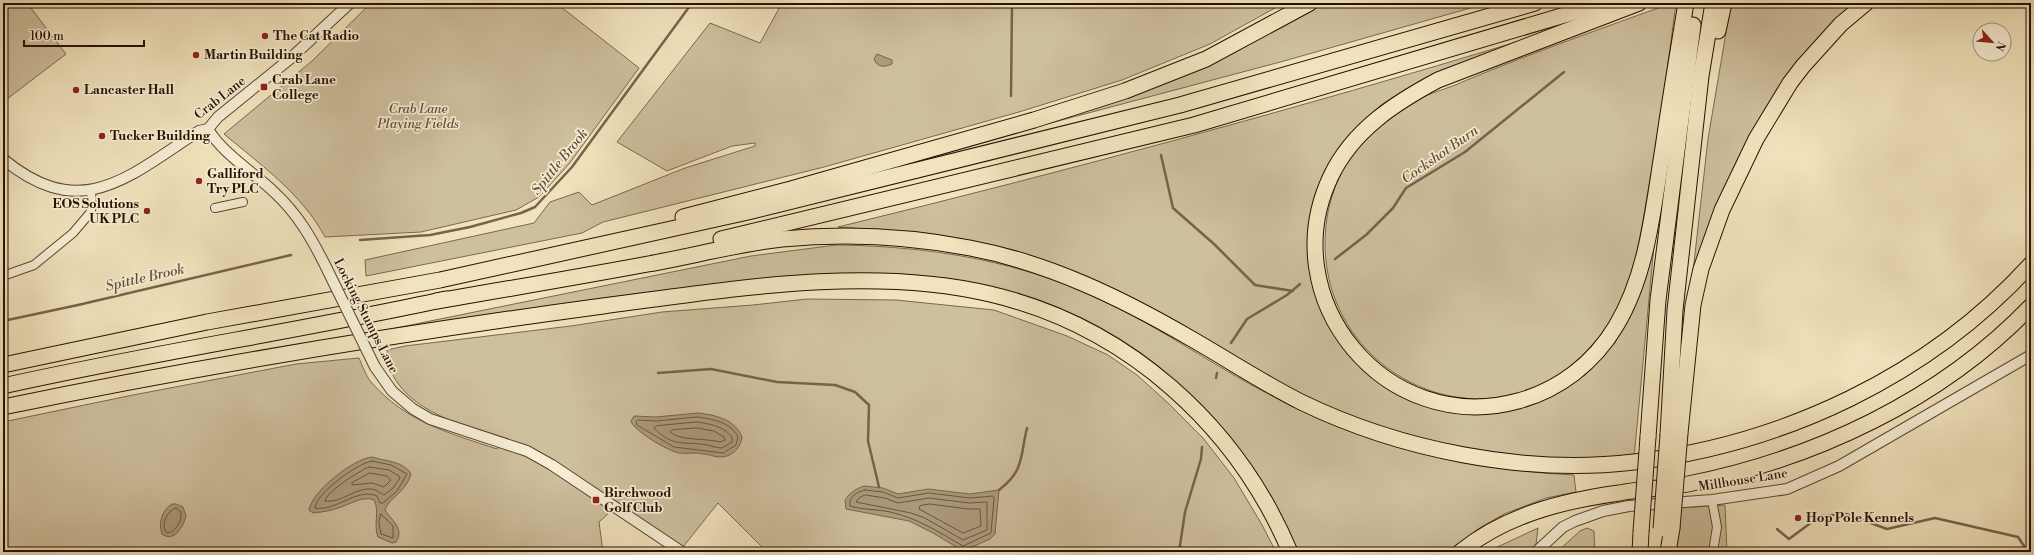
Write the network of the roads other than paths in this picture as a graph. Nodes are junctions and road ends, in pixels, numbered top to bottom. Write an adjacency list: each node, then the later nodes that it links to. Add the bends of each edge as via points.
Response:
1 (350, 3): 11 (street, Crab Lane, via 308,43 218,116)
2 (1310, 3): 18 (highway, via 1206,59 1125,91 1034,120 790,189)
3 (1535, 3): 18 (highway, via 1180,105 748,212)
4 (1605, 3): 19 (highway, via 1194,125 720,240)
5 (1639, 3): 10 (highway, via 1438,80 1413,93 1370,124 1342,157 1323,196 1318,221 1317,268 1321,290 1330,315 1343,335 1366,364 1391,382 1419,397 1443,403 1481,407 1508,404 1533,397 1562,383 1600,349 1632,296 1642,266)
6 (1686, 3): 10 (highway)
7 (1696, 3): 10 (highway)
8 (1866, 3): 25 (highway, via 1841,24 1790,83 1756,139 1722,210 1701,270 1693,305)
9 (1718, 7): 25 (highway, via 1696,126 1675,310)
10 (1688, 20): 32 (highway, bridge, via 1658,300)
11 (208, 129): 13 (street, Crab Lane, via 199,131 153,164 128,178); 28 (street, Locking Stumps Lane, bridge, via 275,192 306,228 375,367 392,391 413,409 430,419 499,441 540,458)
12 (3, 159): 13 (street, Crab Lane, via 22,174 47,186 65,190)
13 (91, 190): 17 (street, via 90,213 73,233 34,265)
14 (242, 202): 15 (street)
15 (215, 208)
16 (2031, 264): 19 (highway, via 1992,302 1911,365 1812,416 1754,436 1701,450 1633,462 1602,464 1507,460 1455,453 1380,434 1304,404 1152,316 1090,286 1012,257 930,241 855,236 779,239)
17 (3, 276)
18 (440, 280): 22 (highway, via 207,322)
19 (437, 301): 23 (highway, via 72,370)
20 (2031, 306): 30 (highway, via 1971,360 1922,393 1878,418 1834,438 1767,464 1721,476 1687,484 1566,502 1539,509 1502,525)
21 (2031, 355): 26 (street, Millhouse Lane, via 1839,466 1787,488)
22 (3, 365)
23 (3, 386)
24 (3, 407): 29 (highway, via 130,381 388,337 646,300 828,282 868,280 937,285 989,293 1060,317 1124,351 1153,371 1210,425 1242,465 1262,496)
25 (1674, 434): 27 (highway, bridge)
26 (1712, 500): 31 (street, Millhouse Lane, via 1629,506 1603,511 1563,527); 35 (street, via 1717,527)
27 (1666, 528): 33 (highway); 34 (highway)
28 (682, 552)
29 (1290, 552)
30 (1460, 552)
31 (1536, 552)
32 (1640, 552)
33 (1658, 552)
34 (1668, 552)
35 (1712, 552)

